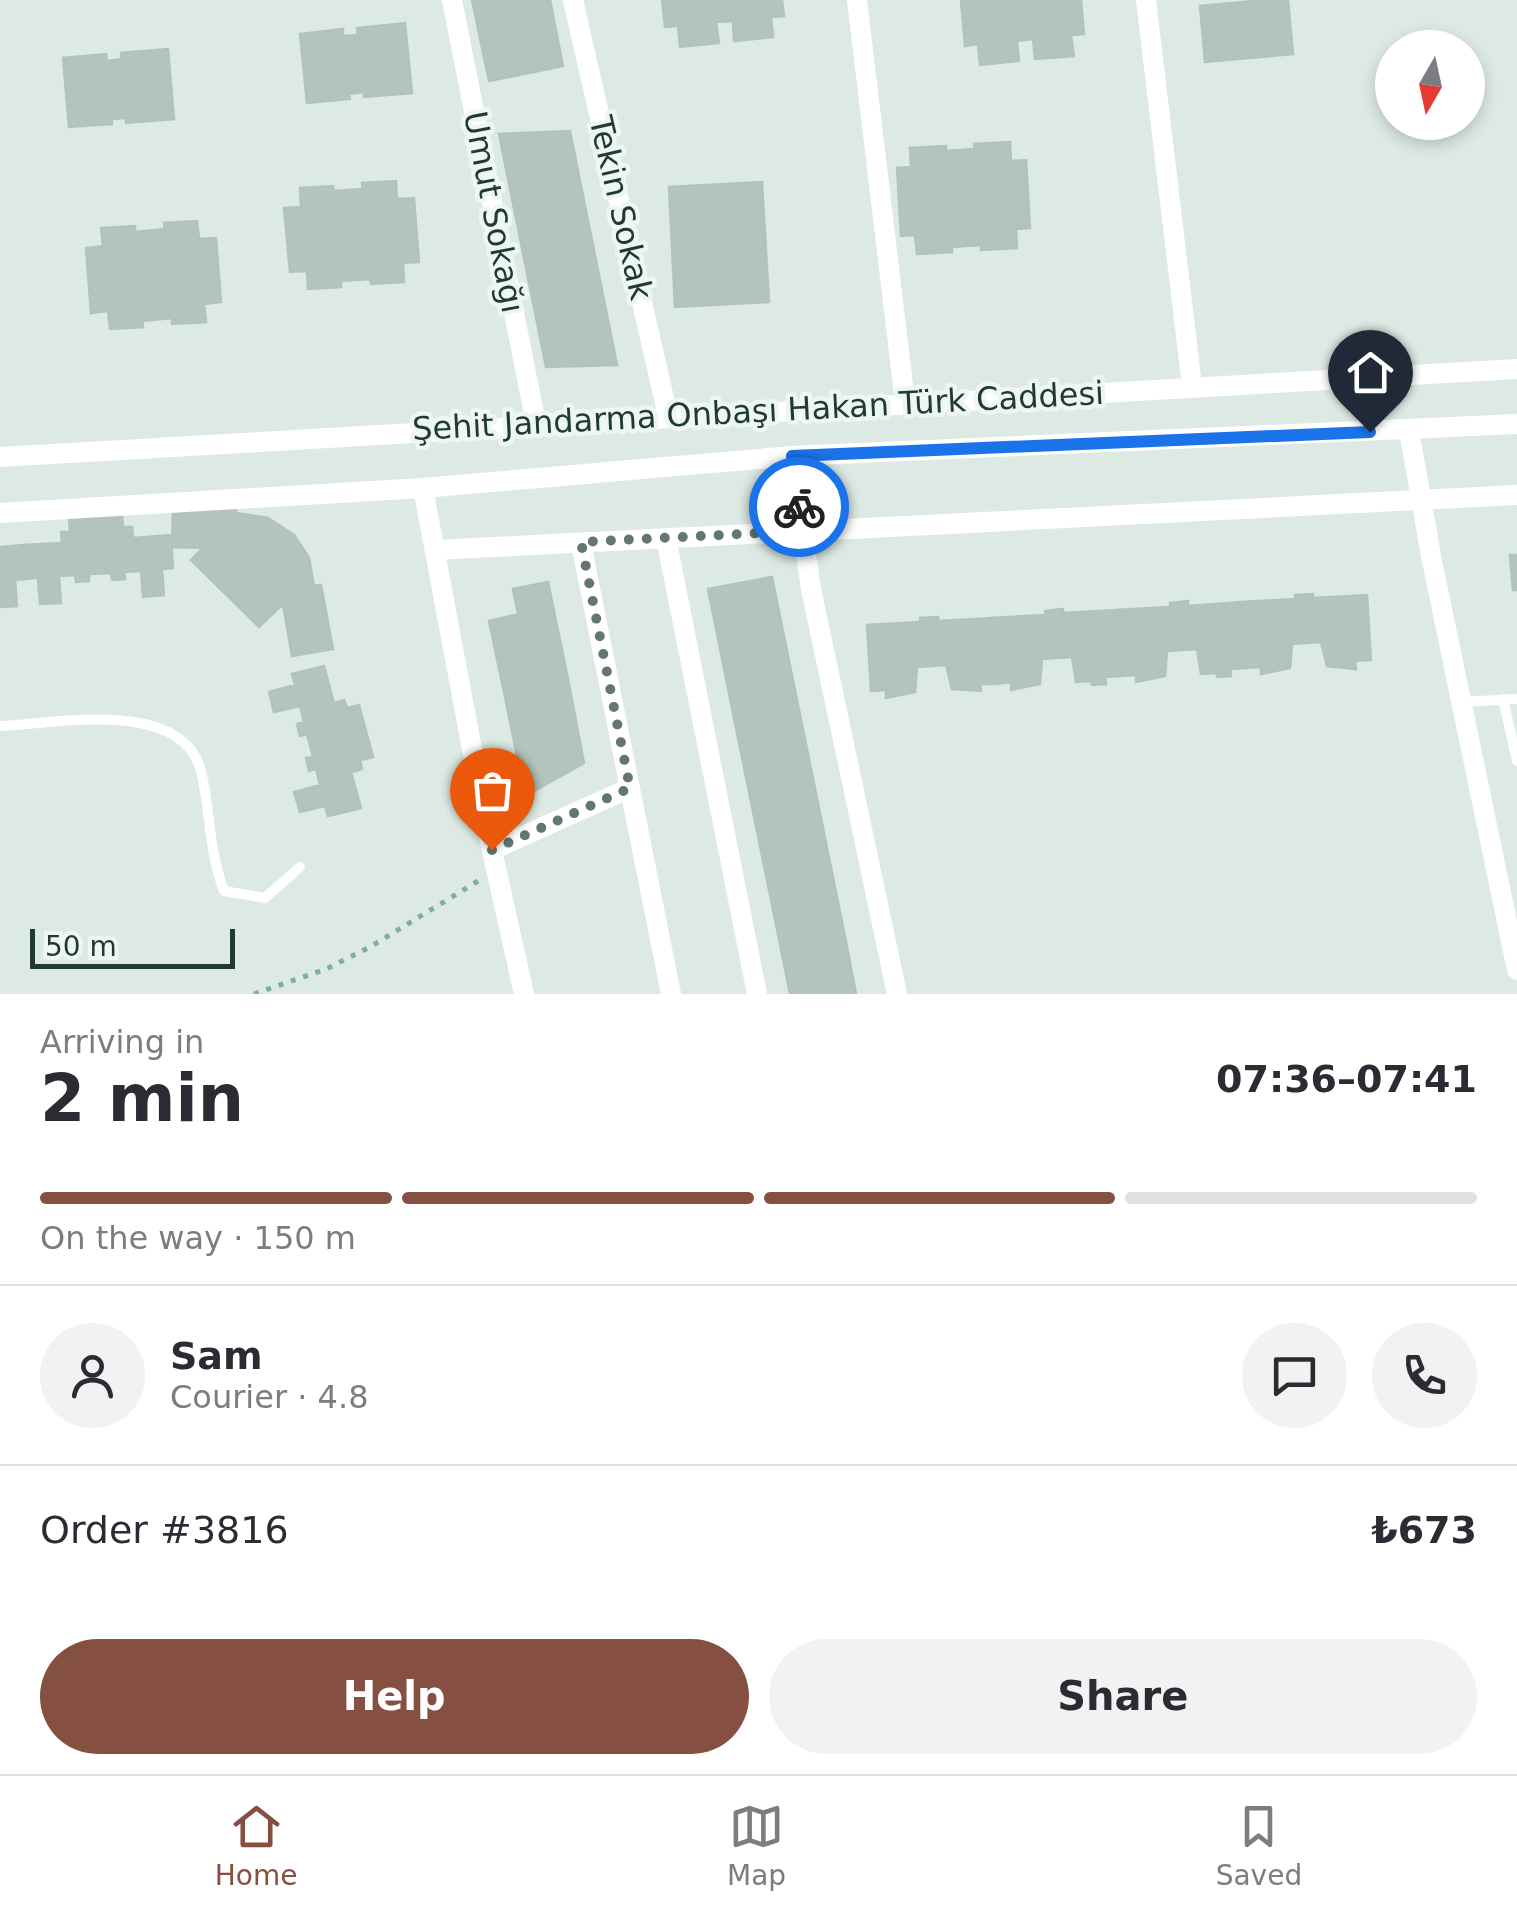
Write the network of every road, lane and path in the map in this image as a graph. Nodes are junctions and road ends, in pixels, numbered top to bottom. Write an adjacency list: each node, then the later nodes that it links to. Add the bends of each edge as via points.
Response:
1 (452, 0): 9 (street, Umut Sokağı)
2 (573, 0): 8 (street, Tekin Sokak)
3 (857, 0): 7 (street)
4 (1146, 0): 6 (street)
5 (1517, 369): 6 (street, Şehit Jandarma Onbaşı Hakan Türk Caddesi)
6 (1192, 386): 7 (street, Şehit Jandarma Onbaşı Hakan Türk Caddesi)
7 (905, 402): 8 (street, Şehit Jandarma Onbaşı Hakan Türk Caddesi)
8 (668, 416): 9 (street, Şehit Jandarma Onbaşı Hakan Türk Caddesi)
9 (536, 424): 13 (street, Şehit Jandarma Onbaşı Hakan Türk Caddesi)
10 (1517, 424): 11 (street, Şehit Jandarma Onbaşı Hakan Türk Caddesi)
11 (1409, 430): 12 (street, Şehit Jandarma Onbaşı Hakan Türk Caddesi); 16 (street)
12 (792, 456): 14 (street, Şehit Jandarma Onbaşı Hakan Türk Caddesi); 18 (street)
13 (0, 457)
14 (423, 488): 17 (street, Şehit Jandarma Onbaşı Hakan Türk Caddesi); 21 (street)
15 (1517, 495): 16 (street)
16 (1420, 500): 18 (street); 24 (street)
17 (0, 513)
18 (802, 531): 19 (street); 36 (street)
19 (666, 538): 20 (street); 35 (street)
20 (581, 542): 21 (street); 27 (street)
21 (435, 550): 28 (street)
22 (1517, 698): 23 (lane)
23 (1503, 699): 24 (lane); 26 (lane)
24 (1461, 702): 31 (street)
25 (0, 726): 29 (lane, via 69,718 162,728 183,740 200,765 224,891 266,898)
26 (1516, 753)
27 (630, 788): 28 (street); 34 (street)
28 (492, 850): 30 (street)
29 (300, 867)
30 (499, 873): 32 (path, via 355,954); 33 (street)
31 (1517, 970)
32 (254, 994)
33 (524, 994)
34 (671, 994)
35 (756, 994)
36 (897, 994)

